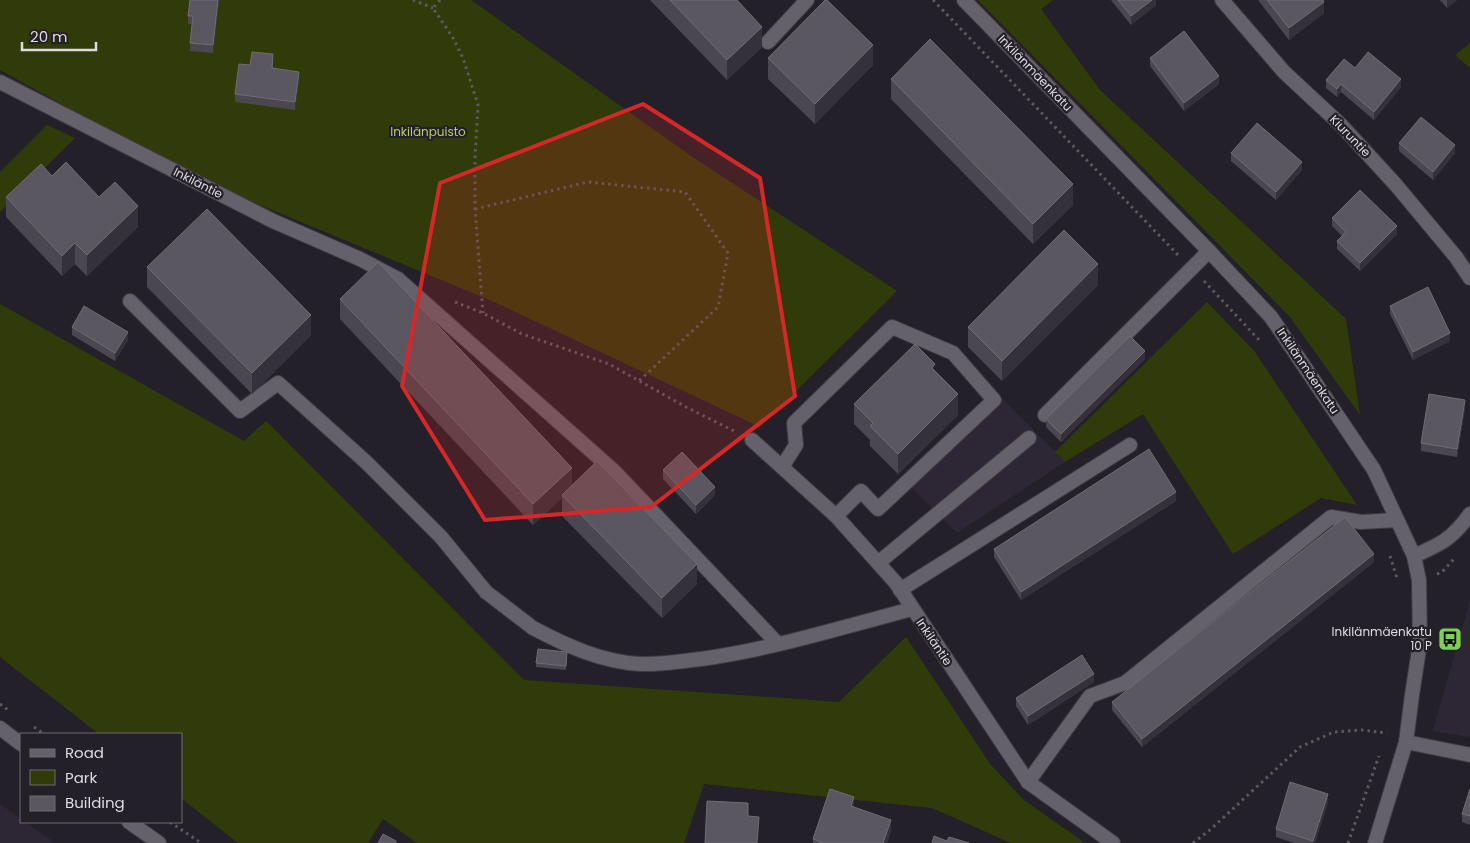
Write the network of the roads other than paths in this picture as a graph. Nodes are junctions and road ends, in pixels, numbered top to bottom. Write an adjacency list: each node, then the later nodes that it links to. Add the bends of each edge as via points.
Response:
1 (806, 0): 4 (street)
2 (964, 0): 6 (street, Inkilänmäenkatu)
3 (1222, 0): 7 (street, Kiuruntie, via 1284,72 1341,125 1396,185)
4 (768, 42)
5 (0, 82): 21 (street, Inkiläntie, via 273,221 398,279 615,472)
6 (1209, 251): 9 (street); 16 (street, Inkilänmäenkatu, via 1271,317 1374,470)
7 (1470, 278)
8 (130, 301): 21 (street, via 240,411 278,383 366,462 441,537 486,592 533,628 592,654 641,664 729,655)
9 (1044, 415)
10 (1029, 438): 18 (street)
11 (752, 440): 13 (street, Inkiläntie)
12 (1130, 445): 19 (street)
13 (782, 467): 15 (street, Inkiläntie); 15 (street, via 796,445 794,423 892,327 953,353 994,400 878,510 861,491)
14 (1470, 515): 17 (street, via 1444,543)
15 (836, 516): 18 (street, Inkiläntie)
16 (1397, 520): 17 (street, Inkilänmäenkatu); 26 (street, via 1361,522 1331,516 1125,683 1090,696)
17 (1414, 556): 23 (street, Inkilänmäenkatu, via 1419,580 1420,643)
18 (878, 563): 19 (street, Inkiläntie)
19 (898, 587): 20 (street, Inkiläntie)
20 (912, 609): 21 (street); 26 (street, Inkiläntie)
21 (778, 644)
22 (0, 728): 24 (street)
23 (1406, 742): 25 (street); 30 (street, Inkilänmäenkatu)
24 (20, 743)
25 (1470, 756)
26 (1028, 782): 29 (street, Inkiläntie)
27 (130, 823): 28 (street)
28 (159, 843)
29 (1112, 843)
30 (1375, 843)

